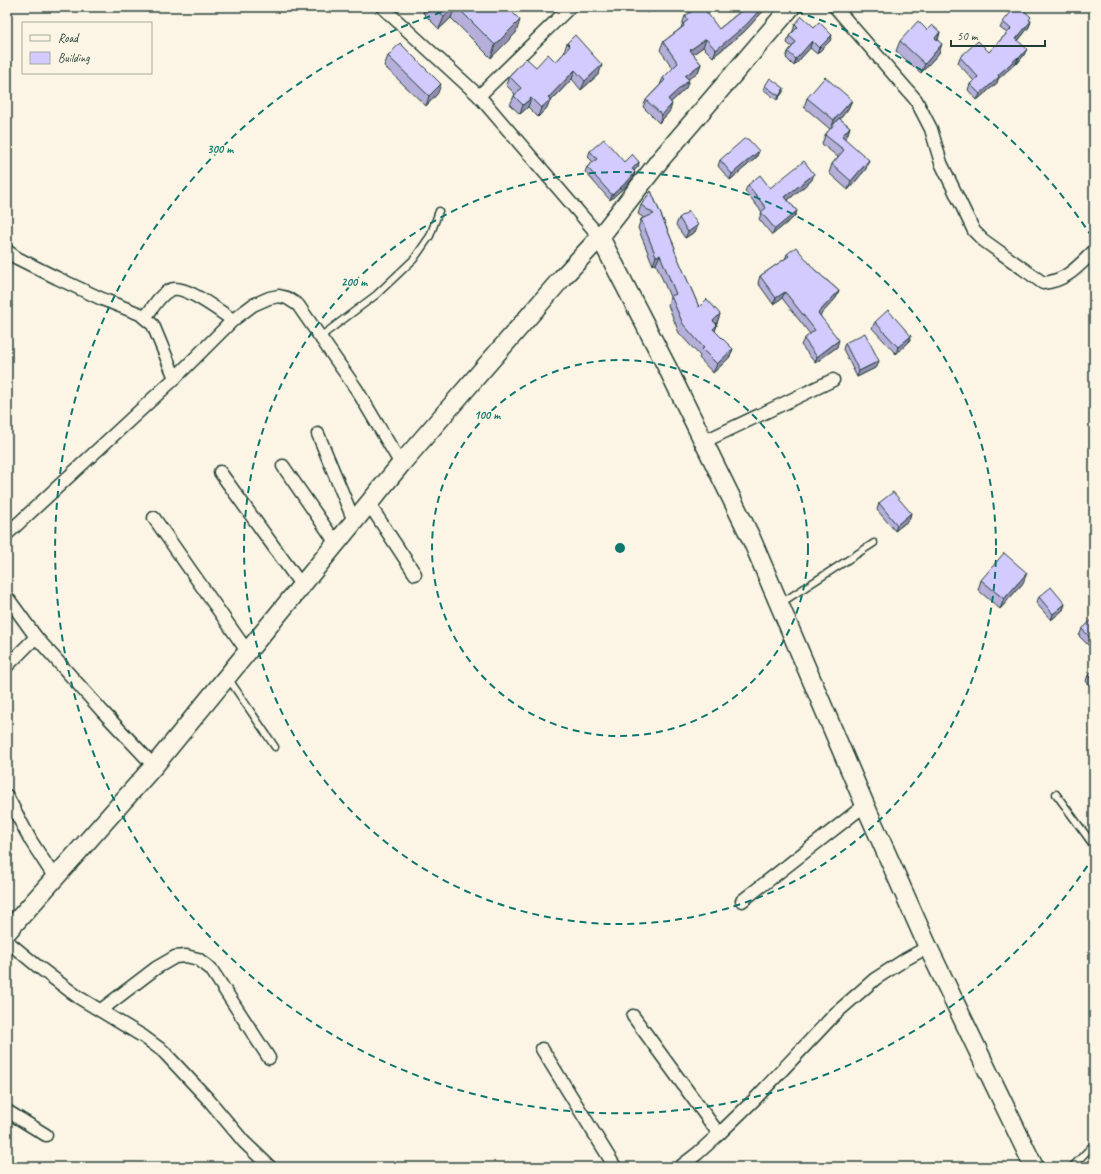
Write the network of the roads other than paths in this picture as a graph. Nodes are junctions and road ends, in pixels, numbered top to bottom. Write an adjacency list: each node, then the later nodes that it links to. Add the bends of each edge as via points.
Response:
1 (570, 7): 5 (street)
2 (791, 7): 7 (main road, via 660,160)
3 (836, 7): 9 (street, via 916,100 931,129 941,164 974,231 982,240 1043,283 1054,282 1073,271)
4 (385, 8): 5 (street)
5 (479, 96): 7 (street)
6 (439, 211): 12 (lane, via 430,236 414,259 376,295)
7 (600, 237): 16 (main road); 17 (main road)
8 (7, 251): 10 (street, via 57,278)
9 (1094, 251)
10 (145, 318): 11 (street, via 162,296 176,289 188,292); 13 (street, via 153,325)
11 (232, 320): 12 (street, via 253,305 279,296 298,305); 13 (street)
12 (320, 337): 17 (street, via 357,390)
13 (174, 378): 23 (street)
14 (833, 380): 16 (street)
15 (318, 434): 22 (street)
16 (703, 442): 29 (main road, via 751,538)
17 (401, 464): 20 (main road)
18 (283, 466): 24 (street)
19 (220, 472): 27 (street)
20 (368, 504): 22 (main road); 26 (street)
21 (154, 518): 31 (street)
22 (354, 521): 24 (main road)
23 (7, 534)
24 (336, 543): 27 (main road)
25 (874, 543): 29 (lane)
26 (415, 574)
27 (302, 586): 31 (main road)
28 (7, 597): 30 (street)
29 (779, 604): 38 (main road)
30 (36, 637): 32 (street); 35 (street)
31 (248, 651): 33 (main road)
32 (7, 666)
33 (227, 676): 34 (lane); 35 (main road)
34 (275, 747)
35 (154, 766): 40 (main road)
36 (1056, 794): 39 (lane)
37 (7, 796): 40 (street, via 31,841)
38 (865, 805): 41 (street); 43 (main road)
39 (1094, 846)
40 (56, 878): 42 (main road)
41 (742, 901)
42 (7, 932): 44 (street, via 36,965 78,997)
43 (928, 947): 49 (street, via 875,979 835,1014); 55 (main road)
44 (100, 1010): 47 (street, via 175,957 198,959 212,969); 52 (street, via 164,1052 244,1142)
45 (633, 1016): 49 (street)
46 (542, 1050): 53 (street)
47 (268, 1058)
48 (7, 1111): 50 (street)
49 (719, 1134): 54 (street)
50 (46, 1135)
51 (1094, 1144): 56 (lane)
52 (270, 1167)
53 (615, 1167)
54 (680, 1167)
55 (1034, 1167)
56 (1072, 1167)

